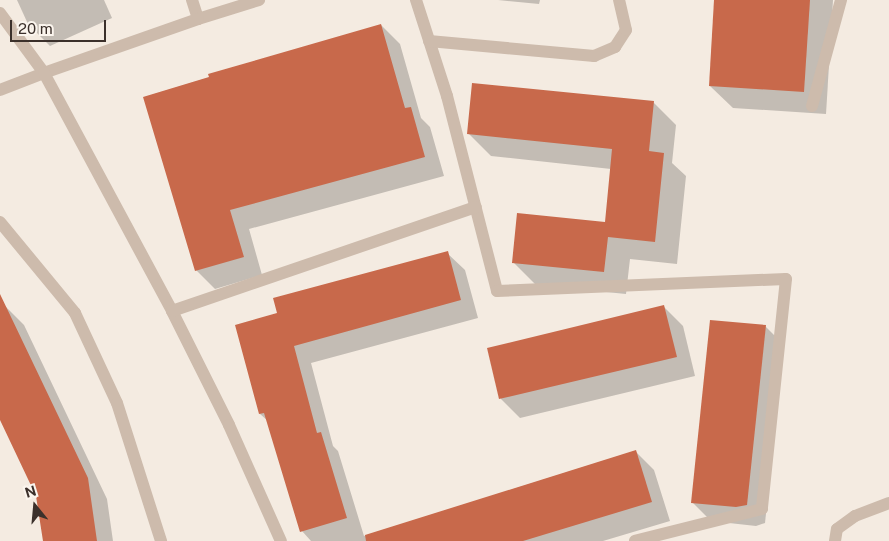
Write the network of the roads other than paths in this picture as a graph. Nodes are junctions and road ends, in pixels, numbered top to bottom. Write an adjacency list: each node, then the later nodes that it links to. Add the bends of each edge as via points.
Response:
1 (192, 0): 7 (street)
2 (259, 0): 7 (street)
3 (416, 0): 8 (street)
4 (619, 0): 8 (street, via 626,30 616,47 594,56)
5 (841, 0): 11 (street)
6 (0, 13): 9 (street)
7 (198, 18): 9 (street)
8 (429, 41): 12 (street)
9 (44, 73): 10 (street); 14 (street)
10 (0, 90)
11 (812, 106)
12 (476, 207): 14 (street); 18 (street, via 497,291 786,279 762,509)
13 (0, 222): 16 (street, via 74,313 117,404)
14 (172, 311): 17 (street, via 229,425)
15 (889, 503): 19 (street, via 854,516 837,529)
16 (162, 541)
17 (281, 541)
18 (635, 541)
19 (835, 541)

